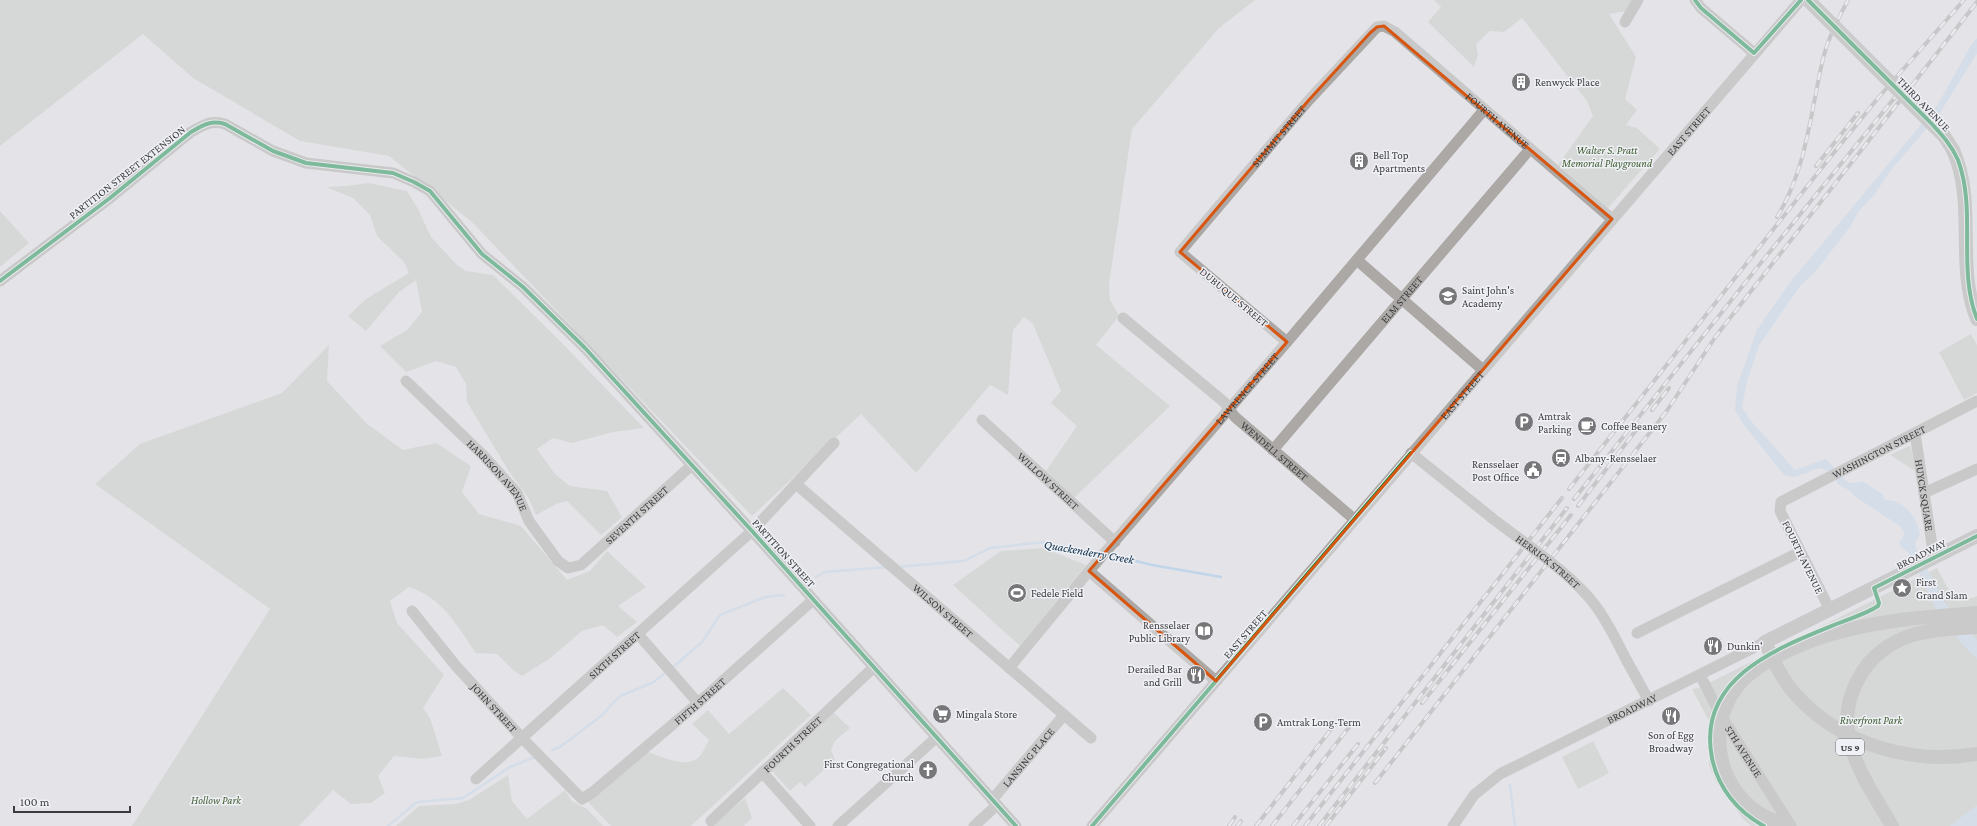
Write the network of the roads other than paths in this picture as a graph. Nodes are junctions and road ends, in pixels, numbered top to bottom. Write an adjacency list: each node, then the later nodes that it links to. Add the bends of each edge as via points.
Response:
1 (1638, 0): 5 (street)
2 (1695, 0): 7 (street)
3 (1800, 0): 7 (street, EAST STREET)
4 (1808, 0): 13 (main road, THIRD AVENUE, bridge, via 1944,136 1953,150 1962,171 1967,197)
5 (1625, 22)
6 (1381, 25): 8 (street, FOURTH AVENUE, via 1396,32); 11 (street, SUMMIT STREET, via 1370,33 1308,102)
7 (1754, 53): 10 (street, EAST STREET)
8 (1484, 110): 9 (street, FOURTH AVENUE); 12 (street, LAWRENCE STREET)
9 (1530, 150): 10 (street, FOURTH AVENUE); 16 (street, ELM STREET)
10 (1612, 219): 20 (street, EAST STREET)
11 (1180, 252): 19 (street, DUBUQUE STREET)
12 (1357, 260): 16 (street); 19 (street, LAWRENCE STREET)
13 (1972, 269): 18 (main road, THIRD AVENUE, via 1969,294)
14 (0, 281): 15 (street, PARTITION STREET EXTENSION, via 110,198 191,132 205,124 216,122 225,124 273,151 306,163 381,170 414,182 430,191 482,254)
15 (533, 297): 29 (street, PARTITION STREET, via 585,348)
16 (1402, 299): 20 (street); 27 (street, ELM STREET)
17 (1123, 318): 23 (street, WENDELL STREET, via 1224,402)
18 (1977, 320)
19 (1287, 342): 23 (street, LAWRENCE STREET)
20 (1483, 370): 28 (street, EAST STREET)
21 (406, 381): 40 (street, HARRISON AVENUE, via 483,455 517,492 529,521 558,561 568,568)
22 (1977, 401): 25 (street, WASHINGTON STREET)
23 (1229, 409): 27 (street, WENDELL STREET); 37 (street, LAWRENCE STREET)
24 (982, 420): 37 (street, WILLOW STREET)
25 (1915, 433): 32 (street, HUYCK SQUARE); 33 (street, WASHINGTON STREET)
26 (834, 443): 31 (street, SIXTH STREET)
27 (1273, 450): 34 (street, WENDELL STREET)
28 (1411, 453): 34 (street, EAST STREET); 54 (street, HERRICK STREET, bridge, via 1584,591 1606,620)
29 (692, 465): 35 (street, PARTITION STREET); 40 (street, SEVENTH STREET)
30 (1977, 468): 32 (street)
31 (796, 484): 35 (street, SIXTH STREET); 51 (street, WILSON STREET)
32 (1924, 493): 39 (street, HUYCK SQUARE)
33 (1780, 502): 38 (street, FOURTH AVENUE, via 1780,511)
34 (1354, 520): 53 (street, EAST STREET)
35 (752, 531): 42 (street, PARTITION STREET); 48 (street, SIXTH STREET)
36 (1977, 536): 39 (main road, BROADWAY)
37 (1112, 544): 41 (street, LAWRENCE STREET)
38 (1800, 552): 43 (street, FOURTH AVENUE); 47 (street)
39 (1933, 558): 43 (main road, BROADWAY)
40 (581, 565)
41 (1089, 571): 51 (street, LAWRENCE STREET); 53 (street)
42 (813, 600): 50 (street, PARTITION STREET); 55 (street, FIFTH STREET)
43 (1830, 610): 49 (main road, BROADWAY)
44 (412, 611): 59 (street, JOHN STREET, via 456,666)
45 (1977, 613): 72 (main road, bridge, via 1884,621 1836,632 1778,656 1738,685 1727,703 1720,729 1720,750 1724,770 1734,789 1747,804 1764,816)
46 (1977, 627): 74 (main road, US 9, bridge, via 1927,631 1902,638 1873,658 1854,687 1847,714 1850,748 1858,768)
47 (1637, 633)
48 (638, 634): 55 (street); 59 (street, SIXTH STREET)
49 (1765, 642): 52 (street, BROADWAY); 60 (main road, via 1780,672 1796,695 1821,718 1846,734 1878,747 1907,754 1944,757)
50 (874, 667): 57 (street, PARTITION STREET); 61 (street, FOURTH STREET)
51 (1009, 668): 56 (street, WILSON STREET)
52 (1700, 675): 54 (street, BROADWAY); 73 (street, 5TH AVENUE, via 1720,714)
53 (1216, 681): 70 (street, EAST STREET)
54 (1649, 701): 71 (street, BROADWAY, via 1496,777 1474,795)
55 (698, 703): 63 (street, FIFTH STREET)
56 (1064, 715): 58 (street, WILSON STREET); 64 (street, LANSING PLACE)
57 (937, 737): 64 (street, PARTITION STREET); 67 (street)
58 (1091, 738)
59 (523, 739): 62 (street, SIXTH STREET); 63 (street, JOHN STREET)
60 (1977, 754)
61 (762, 772): 65 (street, FOURTH STREET); 66 (street)
62 (476, 780)
63 (582, 799)
64 (995, 803): 68 (street, LANSING PLACE); 69 (street, PARTITION STREET)
65 (711, 820)
66 (810, 826)
67 (838, 826)
68 (974, 826)
69 (1016, 826)
70 (1092, 826)
71 (1453, 826)
72 (1787, 826)
73 (1791, 826)
74 (1892, 826)

